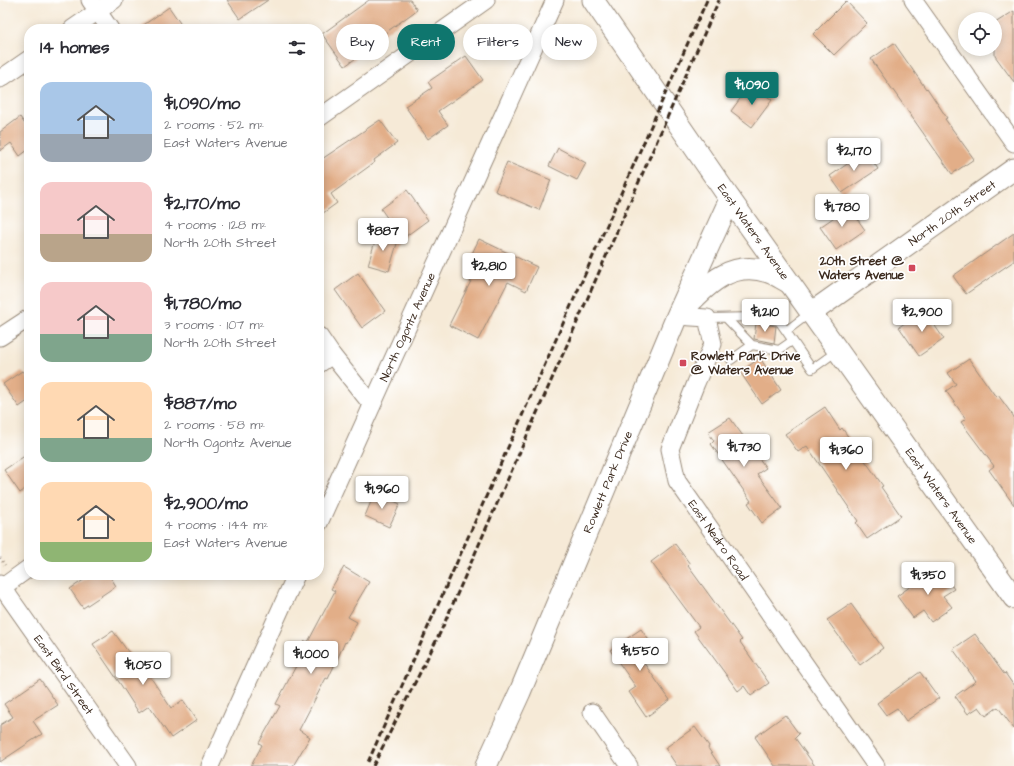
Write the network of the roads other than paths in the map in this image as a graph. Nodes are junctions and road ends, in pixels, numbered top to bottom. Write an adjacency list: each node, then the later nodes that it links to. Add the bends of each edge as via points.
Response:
1 (114, 0): 6 (street)
2 (486, 0): 11 (street)
3 (555, 0): 28 (street, North Ogontz Avenue)
4 (593, 0): 14 (street, East Waters Avenue)
5 (913, 0): 12 (street)
6 (94, 6): 7 (street); 8 (street)
7 (77, 24)
8 (107, 24)
9 (24, 62): 10 (street)
10 (0, 79)
11 (324, 114)
12 (1014, 144)
13 (1014, 169): 16 (street, North 20th Street)
14 (730, 199): 15 (street, East Waters Avenue); 17 (street, Rowlett Park Drive)
15 (790, 284): 16 (street, East Waters Avenue); 17 (street, via 769,272 754,268 739,269 723,275 703,288)
16 (811, 313): 21 (lane); 25 (street, East Waters Avenue)
17 (677, 316): 18 (street); 37 (street, Rowlett Park Drive, via 520,692)
18 (707, 318): 19 (lane); 39 (street, East Nedro Road, via 713,344 670,449 677,481)
19 (726, 318): 21 (lane, via 755,317 779,321); 24 (lane)
20 (24, 321): 22 (street)
21 (786, 331): 23 (lane)
22 (0, 338)
23 (792, 341): 24 (lane, via 779,350); 25 (lane, via 812,370)
24 (752, 345): 27 (lane)
25 (838, 350): 33 (street, East Waters Avenue)
26 (326, 359): 28 (street)
27 (731, 360)
28 (372, 405): 29 (street, North Ogontz Avenue)
29 (324, 512)
30 (24, 571): 32 (street)
31 (294, 580): 36 (street)
32 (1, 587): 35 (street, East Bird Street)
33 (1014, 598)
34 (592, 712): 38 (street)
35 (128, 766)
36 (210, 766)
37 (486, 766)
38 (629, 766)
39 (876, 766)

